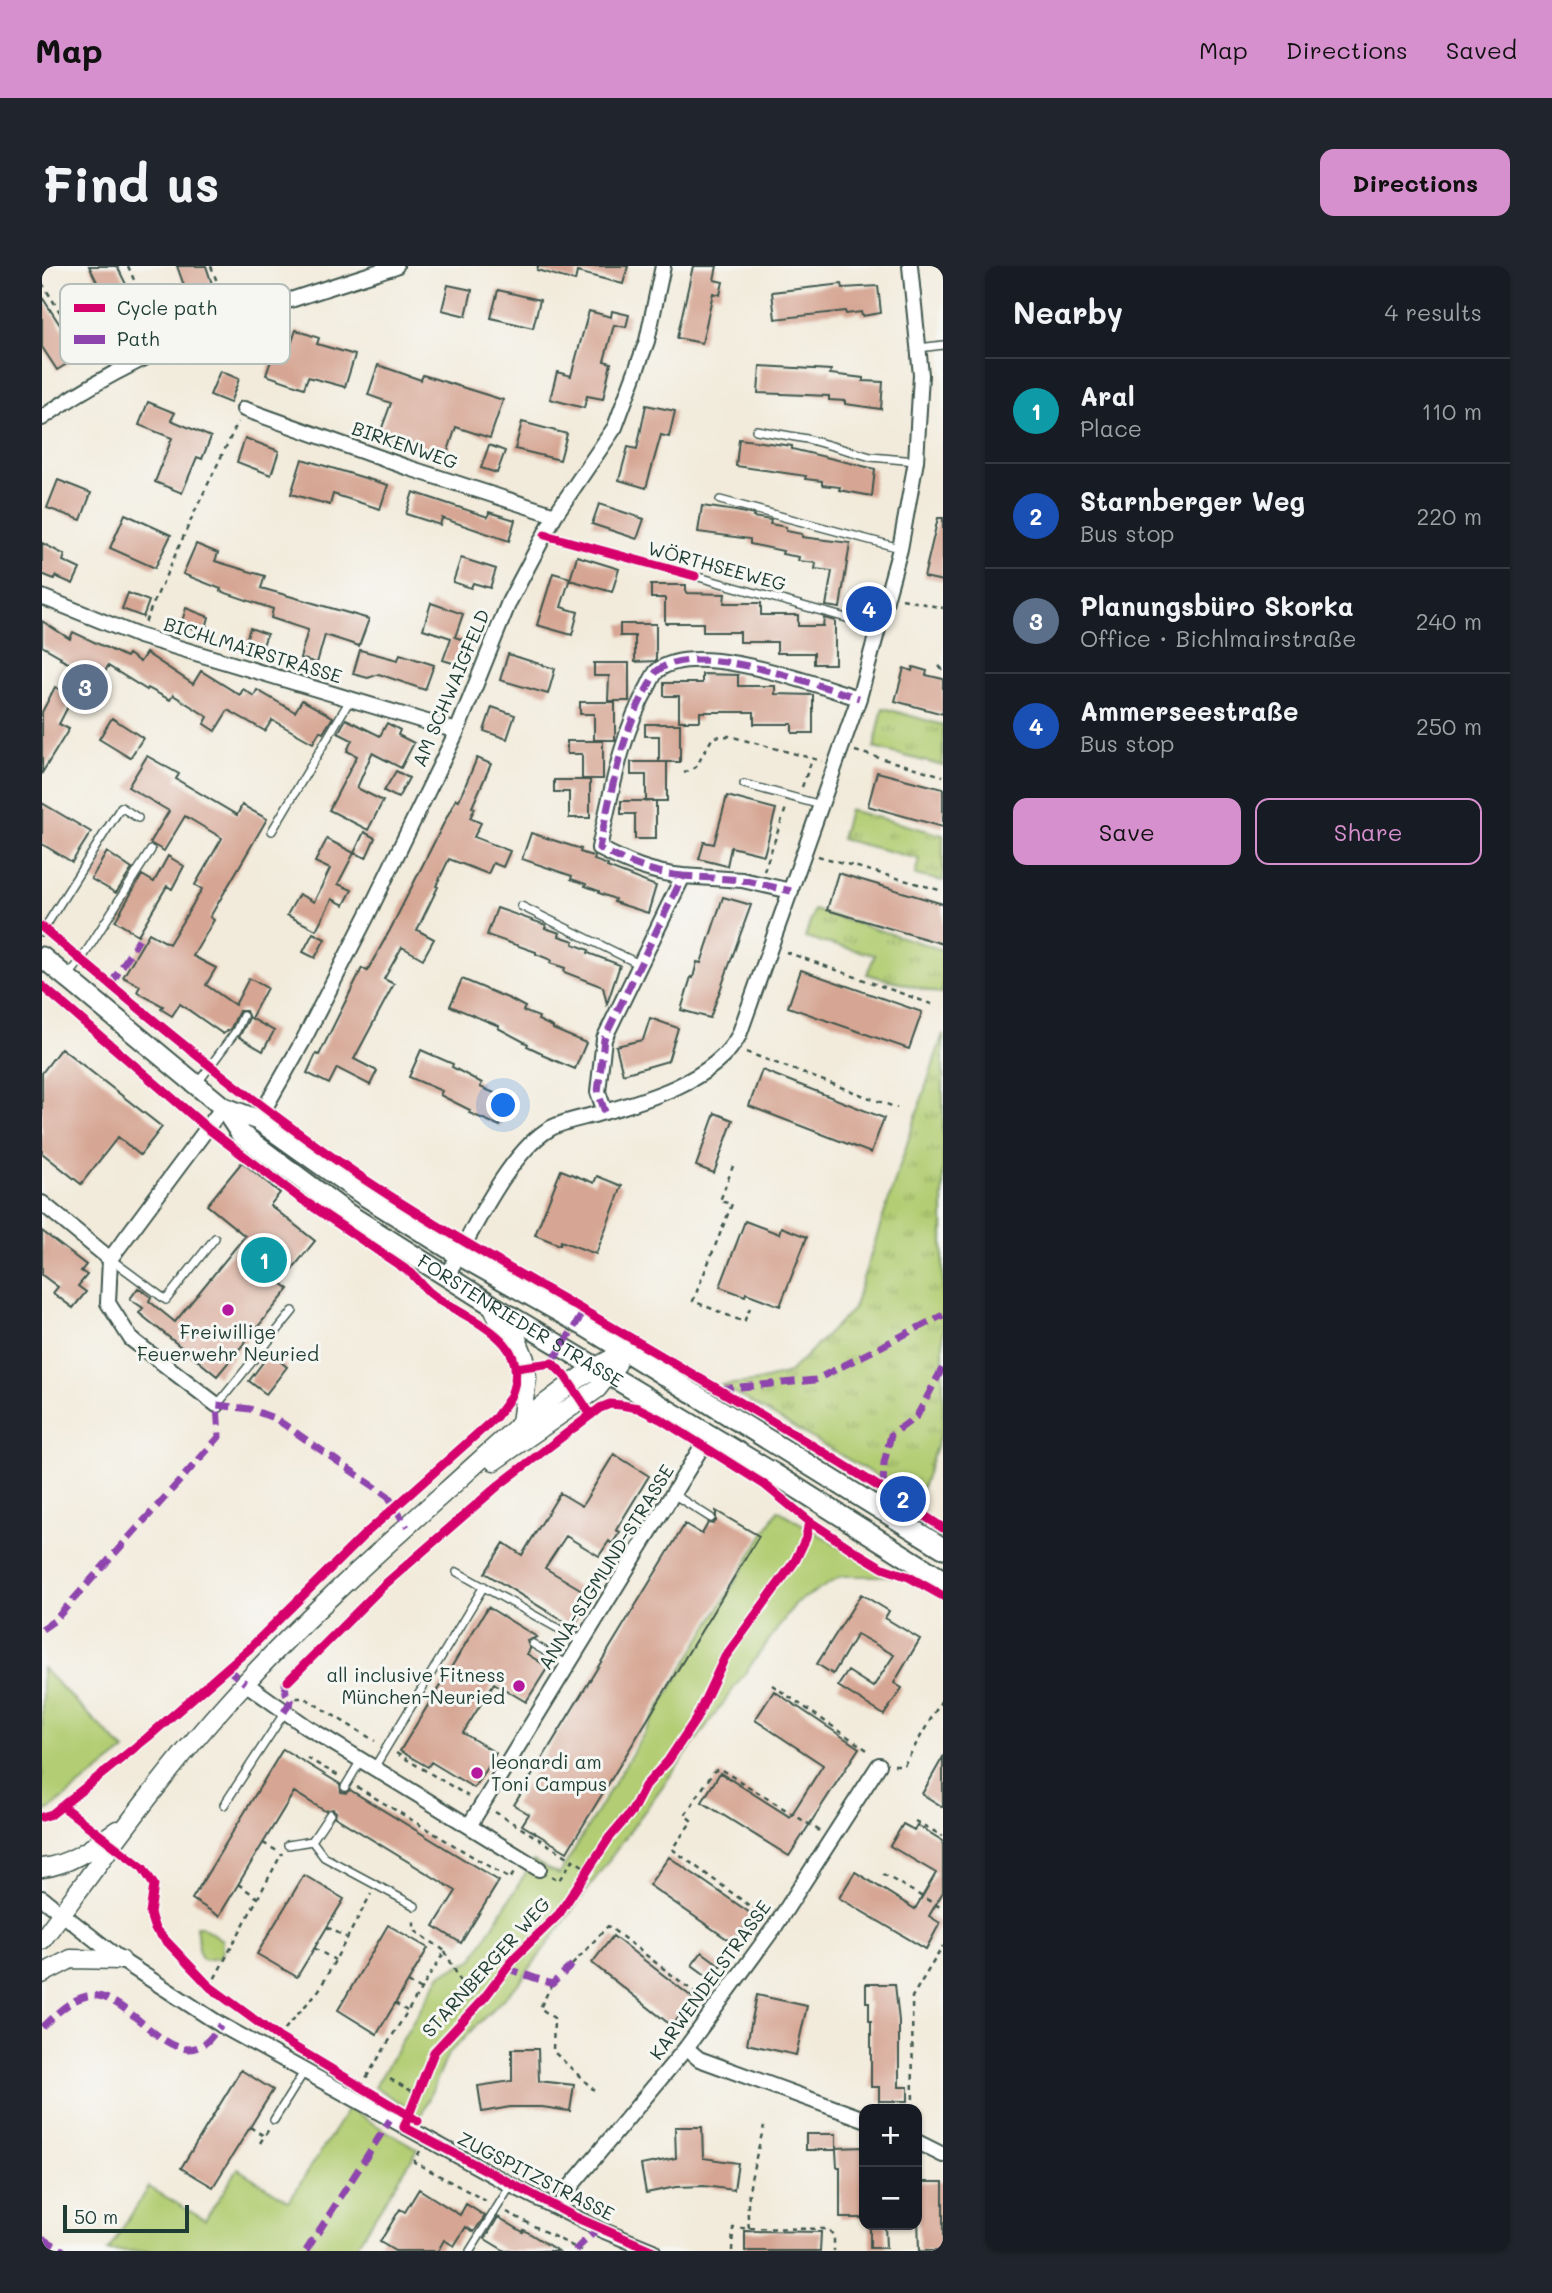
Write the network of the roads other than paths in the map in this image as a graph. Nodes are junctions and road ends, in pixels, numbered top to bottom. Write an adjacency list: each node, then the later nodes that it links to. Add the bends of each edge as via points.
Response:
1 (396, 266): 4 (street)
2 (663, 266): 13 (street, AM SCHWAIGFELD, via 647,341 615,427)
3 (910, 266): 6 (street)
4 (290, 302)
5 (943, 345): 6 (lane)
6 (919, 348): 11 (street)
7 (133, 364): 9 (street)
8 (244, 410): 13 (street, BIRKENWEG)
9 (42, 418)
10 (756, 430): 11 (lane, via 871,457)
11 (916, 461): 14 (street)
12 (720, 500): 14 (lane)
13 (555, 515): 20 (street, AM SCHWAIGFELD, via 509,602)
14 (900, 549): 17 (street)
15 (695, 576): 17 (lane, WÖRTHSEEWEG)
16 (42, 597): 19 (street, BICHLMAIRSTRASSE, via 139,636)
17 (880, 627): 18 (street)
18 (859, 698): 22 (street); 26 (street, via 743,663 684,660 657,671 639,702 617,769 599,848 658,874)
19 (350, 699): 20 (street, BICHLMAIRSTRASSE); 24 (lane)
20 (457, 731): 37 (street, AM SCHWAIGFELD, via 350,950)
21 (744, 784): 22 (lane)
22 (821, 805): 27 (street)
23 (138, 818): 29 (lane, via 121,807)
24 (272, 831)
25 (151, 850): 32 (lane)
26 (683, 876): 27 (street, via 742,880); 31 (street)
27 (791, 891): 36 (street, via 733,1047 701,1074)
28 (521, 906): 31 (lane)
29 (42, 932)
30 (42, 957): 32 (main road, FORSTENRIEDER STRASSE)
31 (639, 964): 36 (street, via 604,1039 598,1092)
32 (66, 978): 34 (main road, FORSTENRIEDER STRASSE)
33 (243, 1016): 34 (lane)
34 (196, 1085): 35 (main road, FORSTENRIEDER STRASSE)
35 (223, 1107): 37 (main road, FORSTENRIEDER STRASSE); 41 (street); 42 (main road, FORSTENRIEDER STRASSE, via 241,1134 348,1214)
36 (605, 1112): 40 (street, via 552,1127 527,1146)
37 (258, 1120): 40 (main road, FORSTENRIEDER STRASSE)
38 (42, 1203): 41 (street)
39 (215, 1238): 41 (lane, via 166,1300)
40 (459, 1255): 42 (street); 45 (main road, FORSTENRIEDER STRASSE)
41 (110, 1259): 47 (street, via 108,1303 131,1339)
42 (447, 1276): 43 (main road, FORSTENRIEDER STRASSE)
43 (492, 1305): 46 (main road, FORSTENRIEDER STRASSE); 48 (street, via 499,1321 517,1339 525,1359)
44 (293, 1311): 47 (lane)
45 (624, 1352): 46 (street); 53 (main road, FORSTENRIEDER STRASSE)
46 (602, 1371): 48 (street); 49 (main road, FORSTENRIEDER STRASSE); 51 (street, via 597,1389)
47 (218, 1405)
48 (521, 1423): 51 (street)
49 (709, 1435): 50 (street, ANNA-SIGMUND-STRASSE); 55 (main road, FORSTENRIEDER STRASSE)
50 (673, 1494): 52 (lane); 57 (street, ANNA-SIGMUND-STRASSE)
51 (435, 1502): 60 (street)
52 (711, 1518)
53 (943, 1548)
54 (457, 1572): 56 (lane)
55 (943, 1580)
56 (484, 1586): 57 (lane); 62 (lane, via 386,1747)
57 (582, 1642): 59 (street, ANNA-SIGMUND-STRASSE)
58 (533, 1644): 59 (lane)
59 (568, 1665): 68 (street, ANNA-SIGMUND-STRASSE)
60 (245, 1683): 61 (street); 67 (street)
61 (288, 1707): 62 (street); 65 (lane)
62 (367, 1764): 64 (lane); 68 (street)
63 (879, 1765): 79 (street, KARWENDELSTRASSE, via 775,1925)
64 (347, 1784)
65 (224, 1805)
66 (330, 1814): 69 (lane)
67 (129, 1822): 71 (street, via 72,1860); 75 (street)
68 (469, 1826): 72 (street)
69 (312, 1841): 70 (lane); 74 (lane, via 324,1857)
70 (288, 1845)
71 (42, 1867)
72 (539, 1869)
73 (42, 1898): 75 (street, ZUGSPITZSTRASSE)
74 (415, 1906)
75 (61, 1914): 76 (street); 77 (street, ZUGSPITZSTRASSE)
76 (42, 1940)
77 (121, 1960): 78 (street, via 71,1959); 80 (street, ZUGSPITZSTRASSE)
78 (42, 1975)
79 (686, 2048): 81 (street, via 699,2059); 86 (street, KARWENDELSTRASSE, via 571,2186)
80 (304, 2072): 82 (lane); 85 (street, ZUGSPITZSTRASSE)
81 (859, 2117)
82 (274, 2120)
83 (922, 2144): 84 (street)
84 (943, 2155)
85 (511, 2185): 86 (street, ZUGSPITZSTRASSE); 87 (lane)
86 (559, 2208): 88 (street, ZUGSPITZSTRASSE)
87 (470, 2251)
88 (653, 2251)

